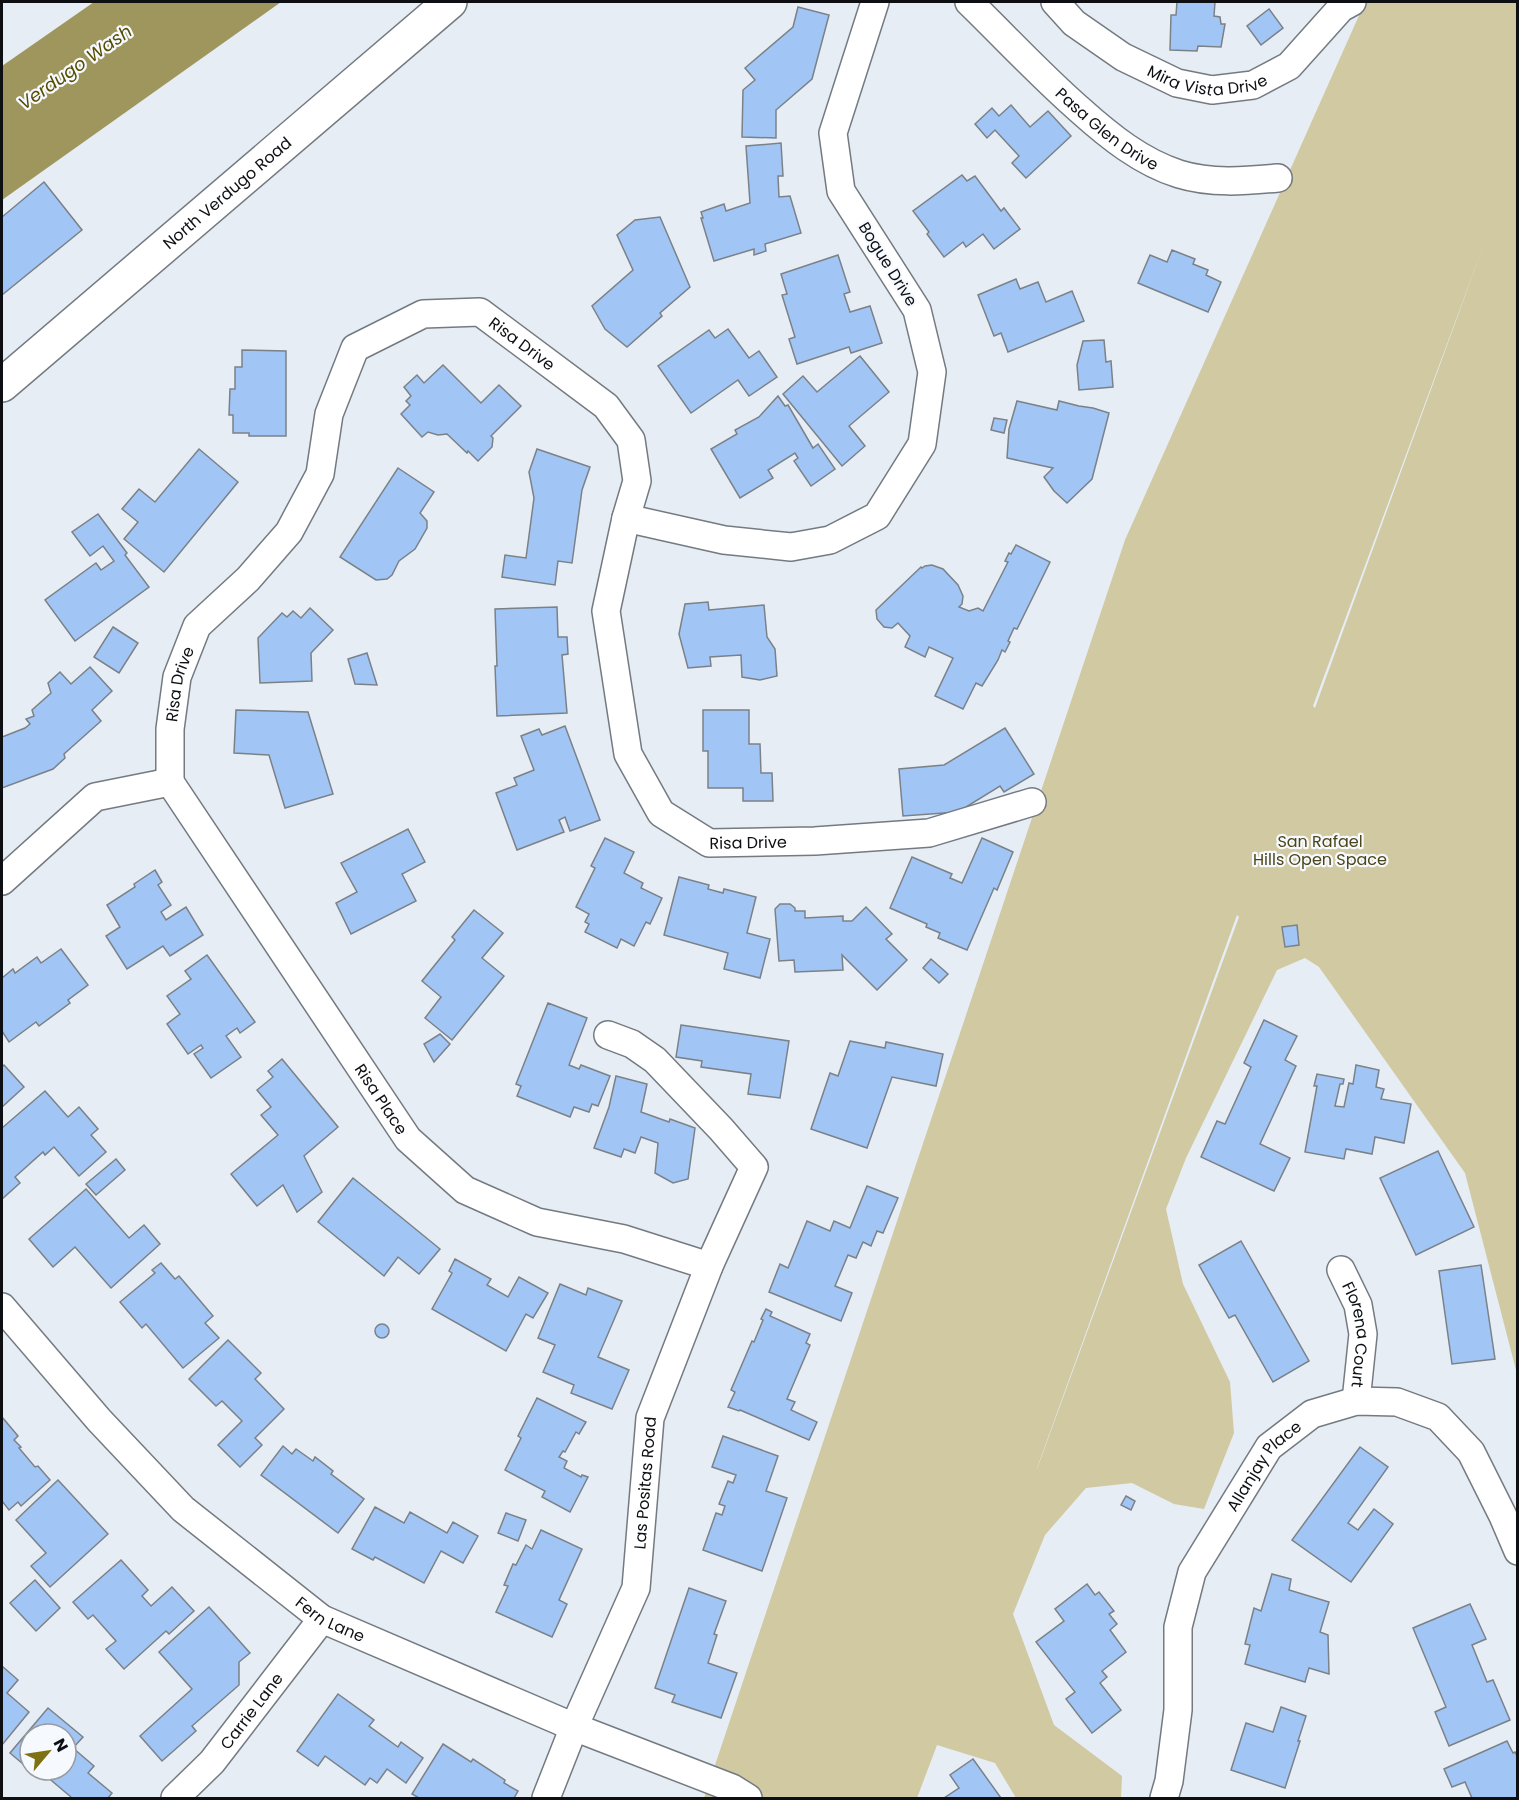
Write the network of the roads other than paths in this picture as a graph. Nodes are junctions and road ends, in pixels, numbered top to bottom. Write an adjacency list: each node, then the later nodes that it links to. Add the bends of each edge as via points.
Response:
1 (450, 2): 7 (main road, North Verdugo Road)
2 (875, 2): 8 (street, Bogue Drive, via 833,133 841,191 917,310 932,372 922,444 877,516 830,540 791,547 724,540)
3 (969, 2): 6 (street, Pasa Glen Drive, via 1050,83 1098,125 1154,165 1213,181)
4 (1055, 2): 5 (street, Mira Vista Drive, via 1074,23 1123,57 1177,83 1212,90 1253,85 1289,66 1341,8)
5 (1353, 2)
6 (1278, 178)
7 (2, 385)
8 (626, 518): 9 (street, Risa Drive, via 637,481 631,440 606,406 480,312 423,314 355,348 329,414 320,474 289,532 248,579 197,626 177,677 170,729); 10 (street, Risa Drive, via 606,611 628,754 661,813 709,843 815,841 929,833)
9 (170, 782): 11 (street, via 95,796); 13 (street, Risa Place, via 408,1139 465,1190 537,1222 624,1239)
10 (1032, 802)
11 (2, 881)
12 (608, 1035): 13 (street, Las Positas Road, via 632,1044 655,1060 754,1167)
13 (709, 1266): 19 (street, Las Positas Road, via 650,1418 636,1588)
14 (1341, 1270): 16 (street, Florena Court, via 1358,1305 1363,1334)
15 (2, 1307): 18 (street, Fern Lane, via 99,1420 183,1509)
16 (1356, 1401): 17 (street, Allanjay Place, via 1397,1402 1438,1417 1471,1452); 23 (street, Allanjay Place, via 1312,1414 1269,1447 1192,1572 1178,1627 1178,1710)
17 (1518, 1551)
18 (321, 1619): 19 (street, Fern Lane); 20 (street, Carrie Lane, via 212,1762)
19 (574, 1728): 21 (street, Las Positas Road); 22 (street, Fern Lane, via 732,1788)
20 (175, 1798)
21 (546, 1798)
22 (748, 1798)
23 (1164, 1798)

